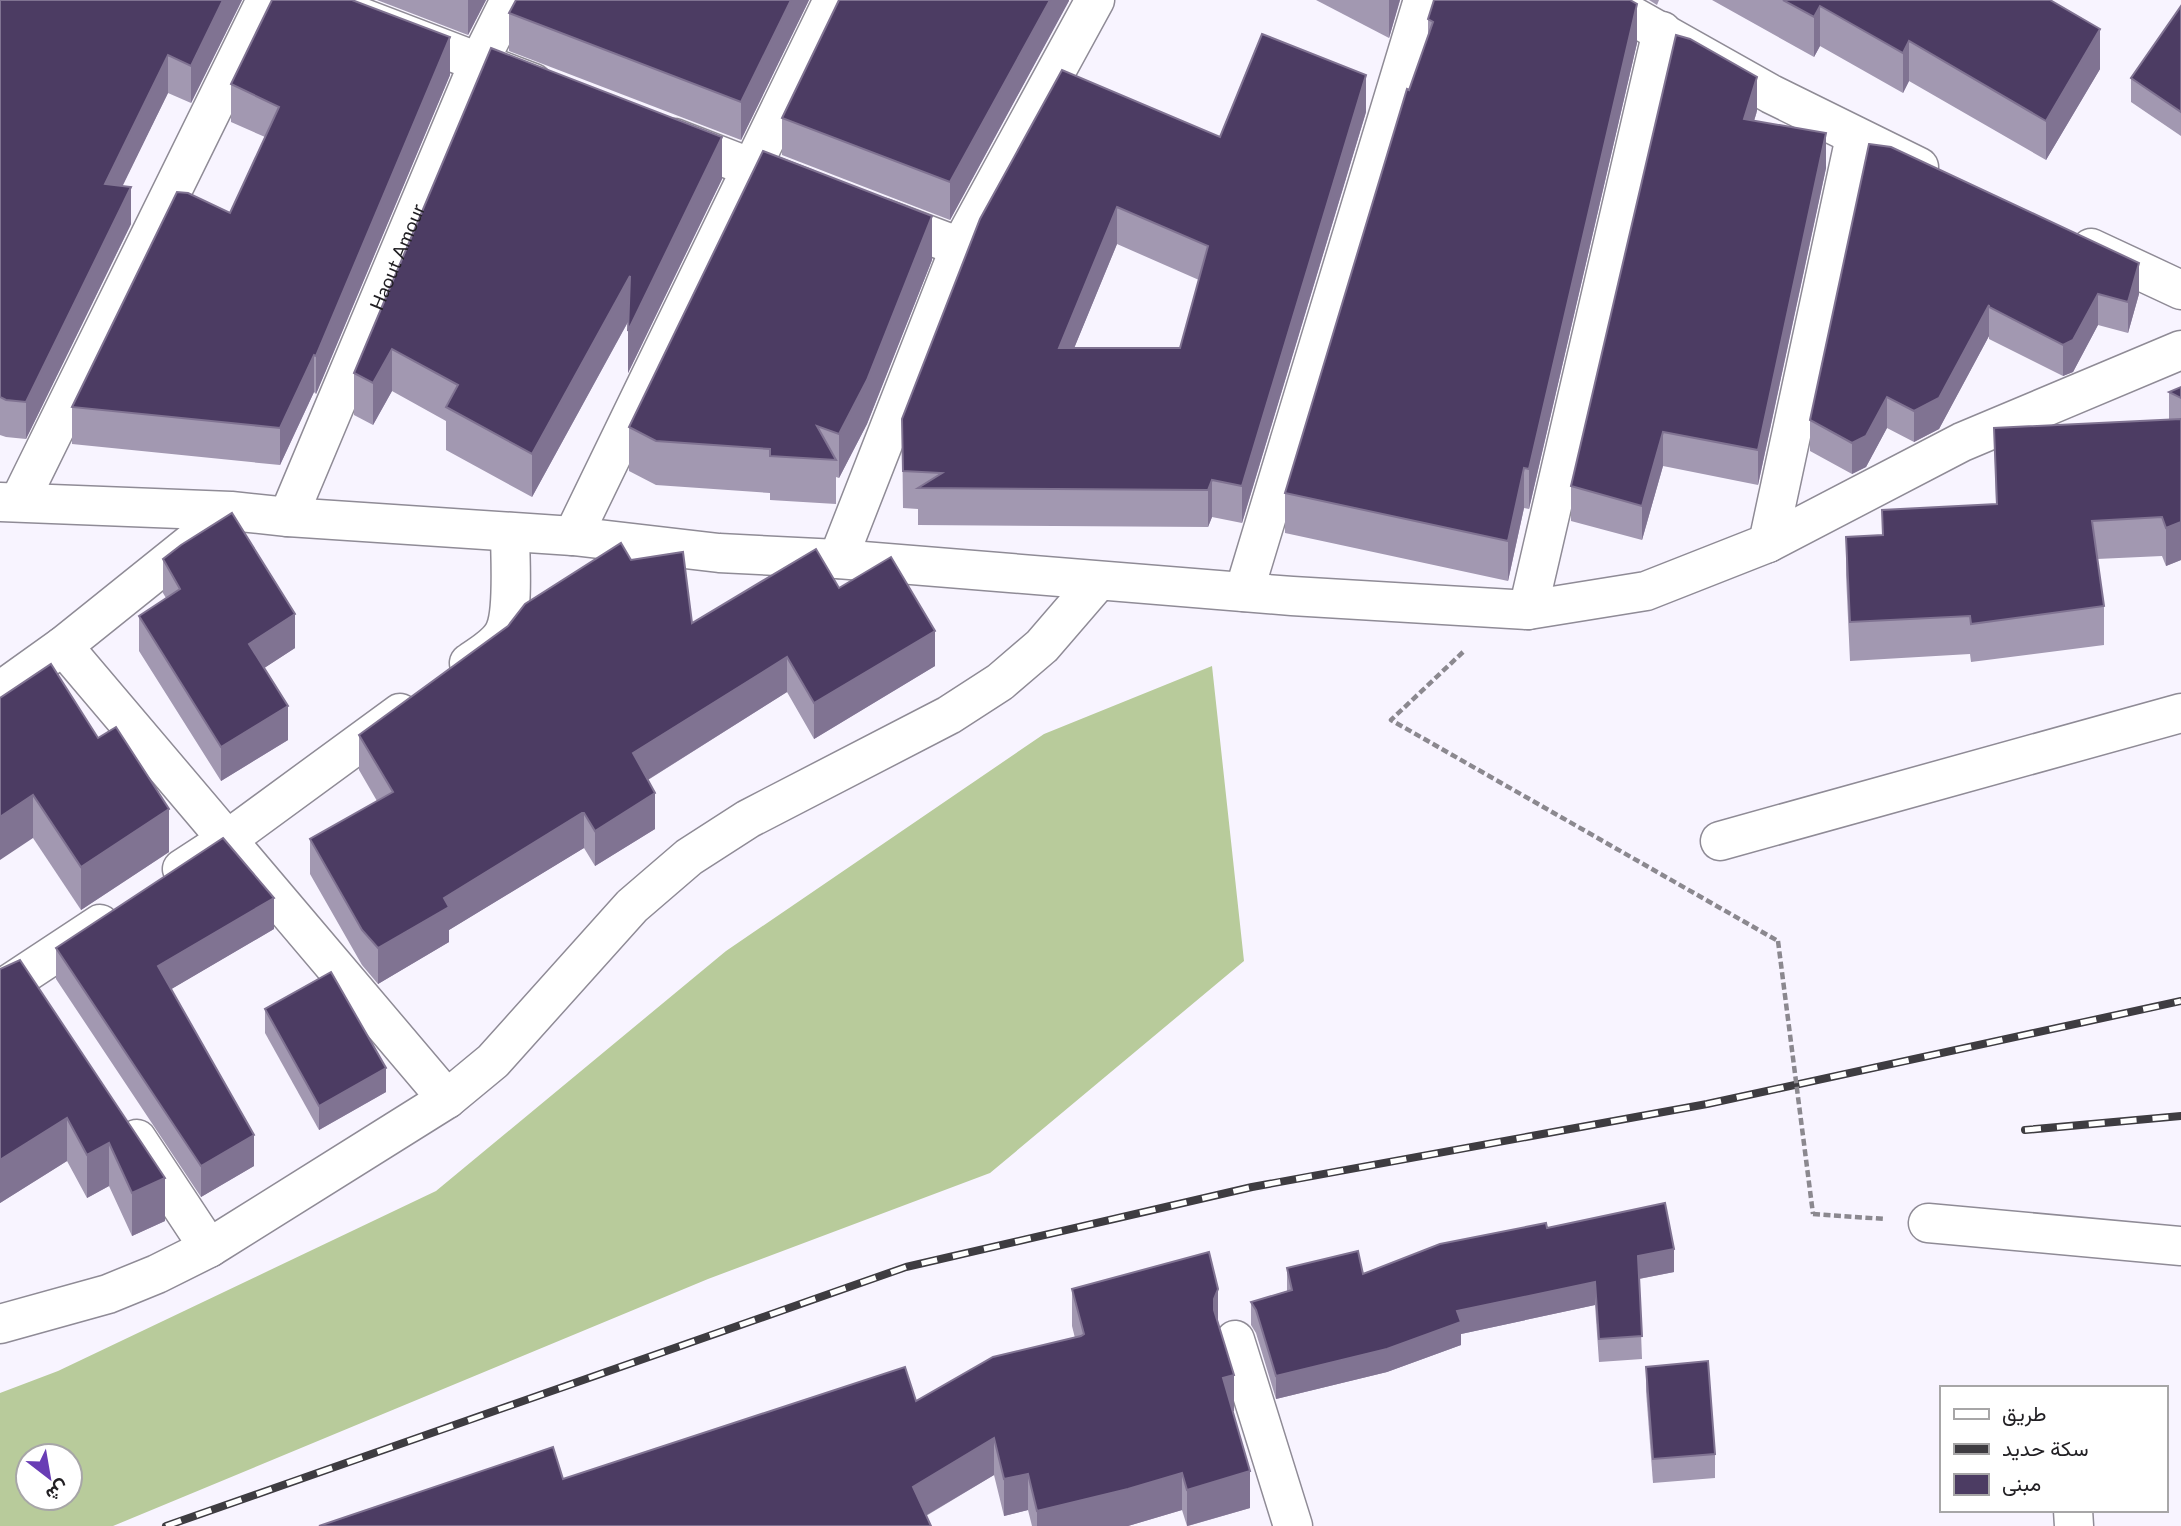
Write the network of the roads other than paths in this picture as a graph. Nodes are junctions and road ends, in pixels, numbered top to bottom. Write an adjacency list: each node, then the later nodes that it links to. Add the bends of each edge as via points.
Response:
1 (266, 0): 19 (street)
2 (316, 0): 9 (street)
3 (510, 0): 9 (street, Haout Amour)
4 (833, 0): 13 (street)
5 (1095, 0): 16 (street)
6 (1423, 0): 27 (street)
7 (1604, 0): 8 (street)
8 (1662, 30): 12 (street); 28 (street)
9 (480, 62): 10 (street); 21 (street, Haout Amour)
10 (570, 98)
11 (648, 128): 13 (street)
12 (1855, 137): 14 (street); 24 (street)
13 (751, 169): 16 (street); 23 (street)
14 (1955, 184)
15 (2056, 231): 17 (street)
16 (960, 247): 25 (street)
17 (2181, 290)
18 (2181, 350): 24 (street, via 1962,442)
19 (10, 502): 20 (street)
20 (231, 511): 21 (street); 29 (street)
21 (288, 517): 22 (street)
22 (510, 532): 23 (street); 32 (street, via 509,612 505,631 495,644)
23 (573, 536): 25 (street, via 719,553)
24 (1768, 543): 28 (street, via 1646,591)
25 (838, 559): 26 (street)
26 (1098, 581): 27 (street); 35 (street, via 1042,646 1000,682 949,715 748,820 690,857 632,906 493,1060)
27 (1244, 592): 28 (street)
28 (1518, 610)
29 (63, 646): 30 (street); 32 (street)
30 (0, 691)
31 (2181, 713): 33 (street)
32 (228, 839): 34 (street, via 138,898); 35 (street)
33 (1720, 841)
34 (22, 986)
35 (447, 1099): 39 (street)
36 (118, 1111): 39 (street)
37 (1928, 1223): 38 (street)
38 (2181, 1246)
39 (209, 1248): 40 (street, via 108,1294)
40 (0, 1324)
41 (1236, 1340): 42 (street)
42 (1293, 1526)

